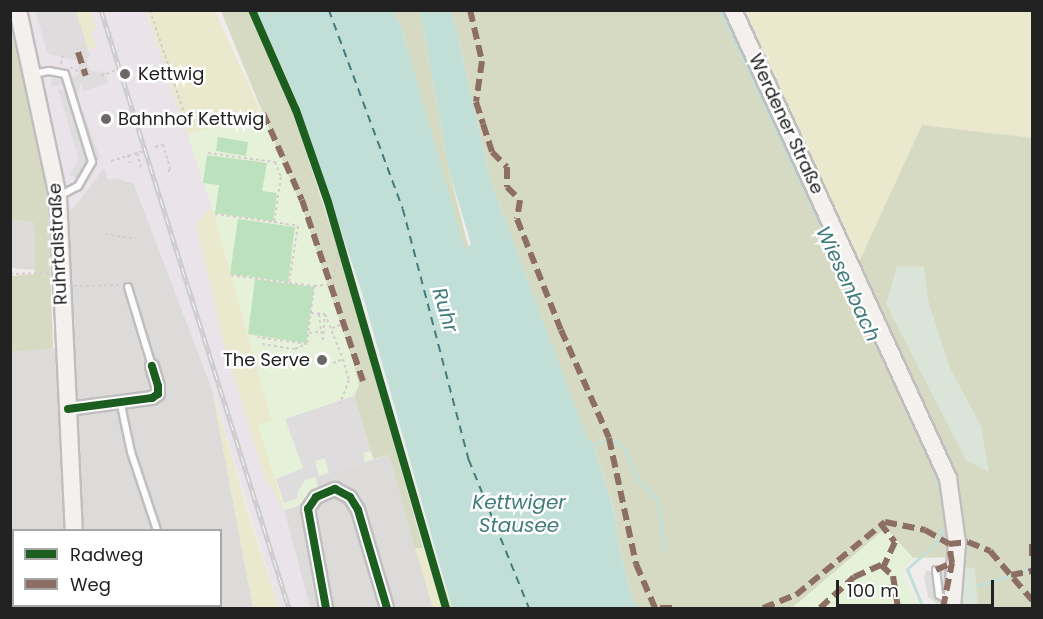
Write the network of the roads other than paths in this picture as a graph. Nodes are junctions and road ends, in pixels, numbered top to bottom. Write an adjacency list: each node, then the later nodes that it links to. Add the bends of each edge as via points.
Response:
1 (18, 10): 3 (main road, Ruhrtalstraße)
2 (733, 10): 12 (main road, Werdener Straße, via 938,450 955,507)
3 (33, 75): 4 (main road, Ruhrtalstraße); 4 (lane, via 49,71 65,74 92,162 78,186)
4 (58, 196): 8 (main road, Ruhrtalstraße)
5 (128, 287): 6 (lane)
6 (152, 366): 7 (street, via 158,394)
7 (121, 405): 8 (street); 10 (lane, via 131,452)
8 (68, 409): 9 (main road, Ruhrtalstraße)
9 (74, 529)
10 (156, 529)
11 (936, 570): 12 (lane, via 939,595)
12 (953, 605)
13 (326, 609): 14 (street, via 308,510 316,497 335,489 350,497 358,510)
14 (387, 609)

